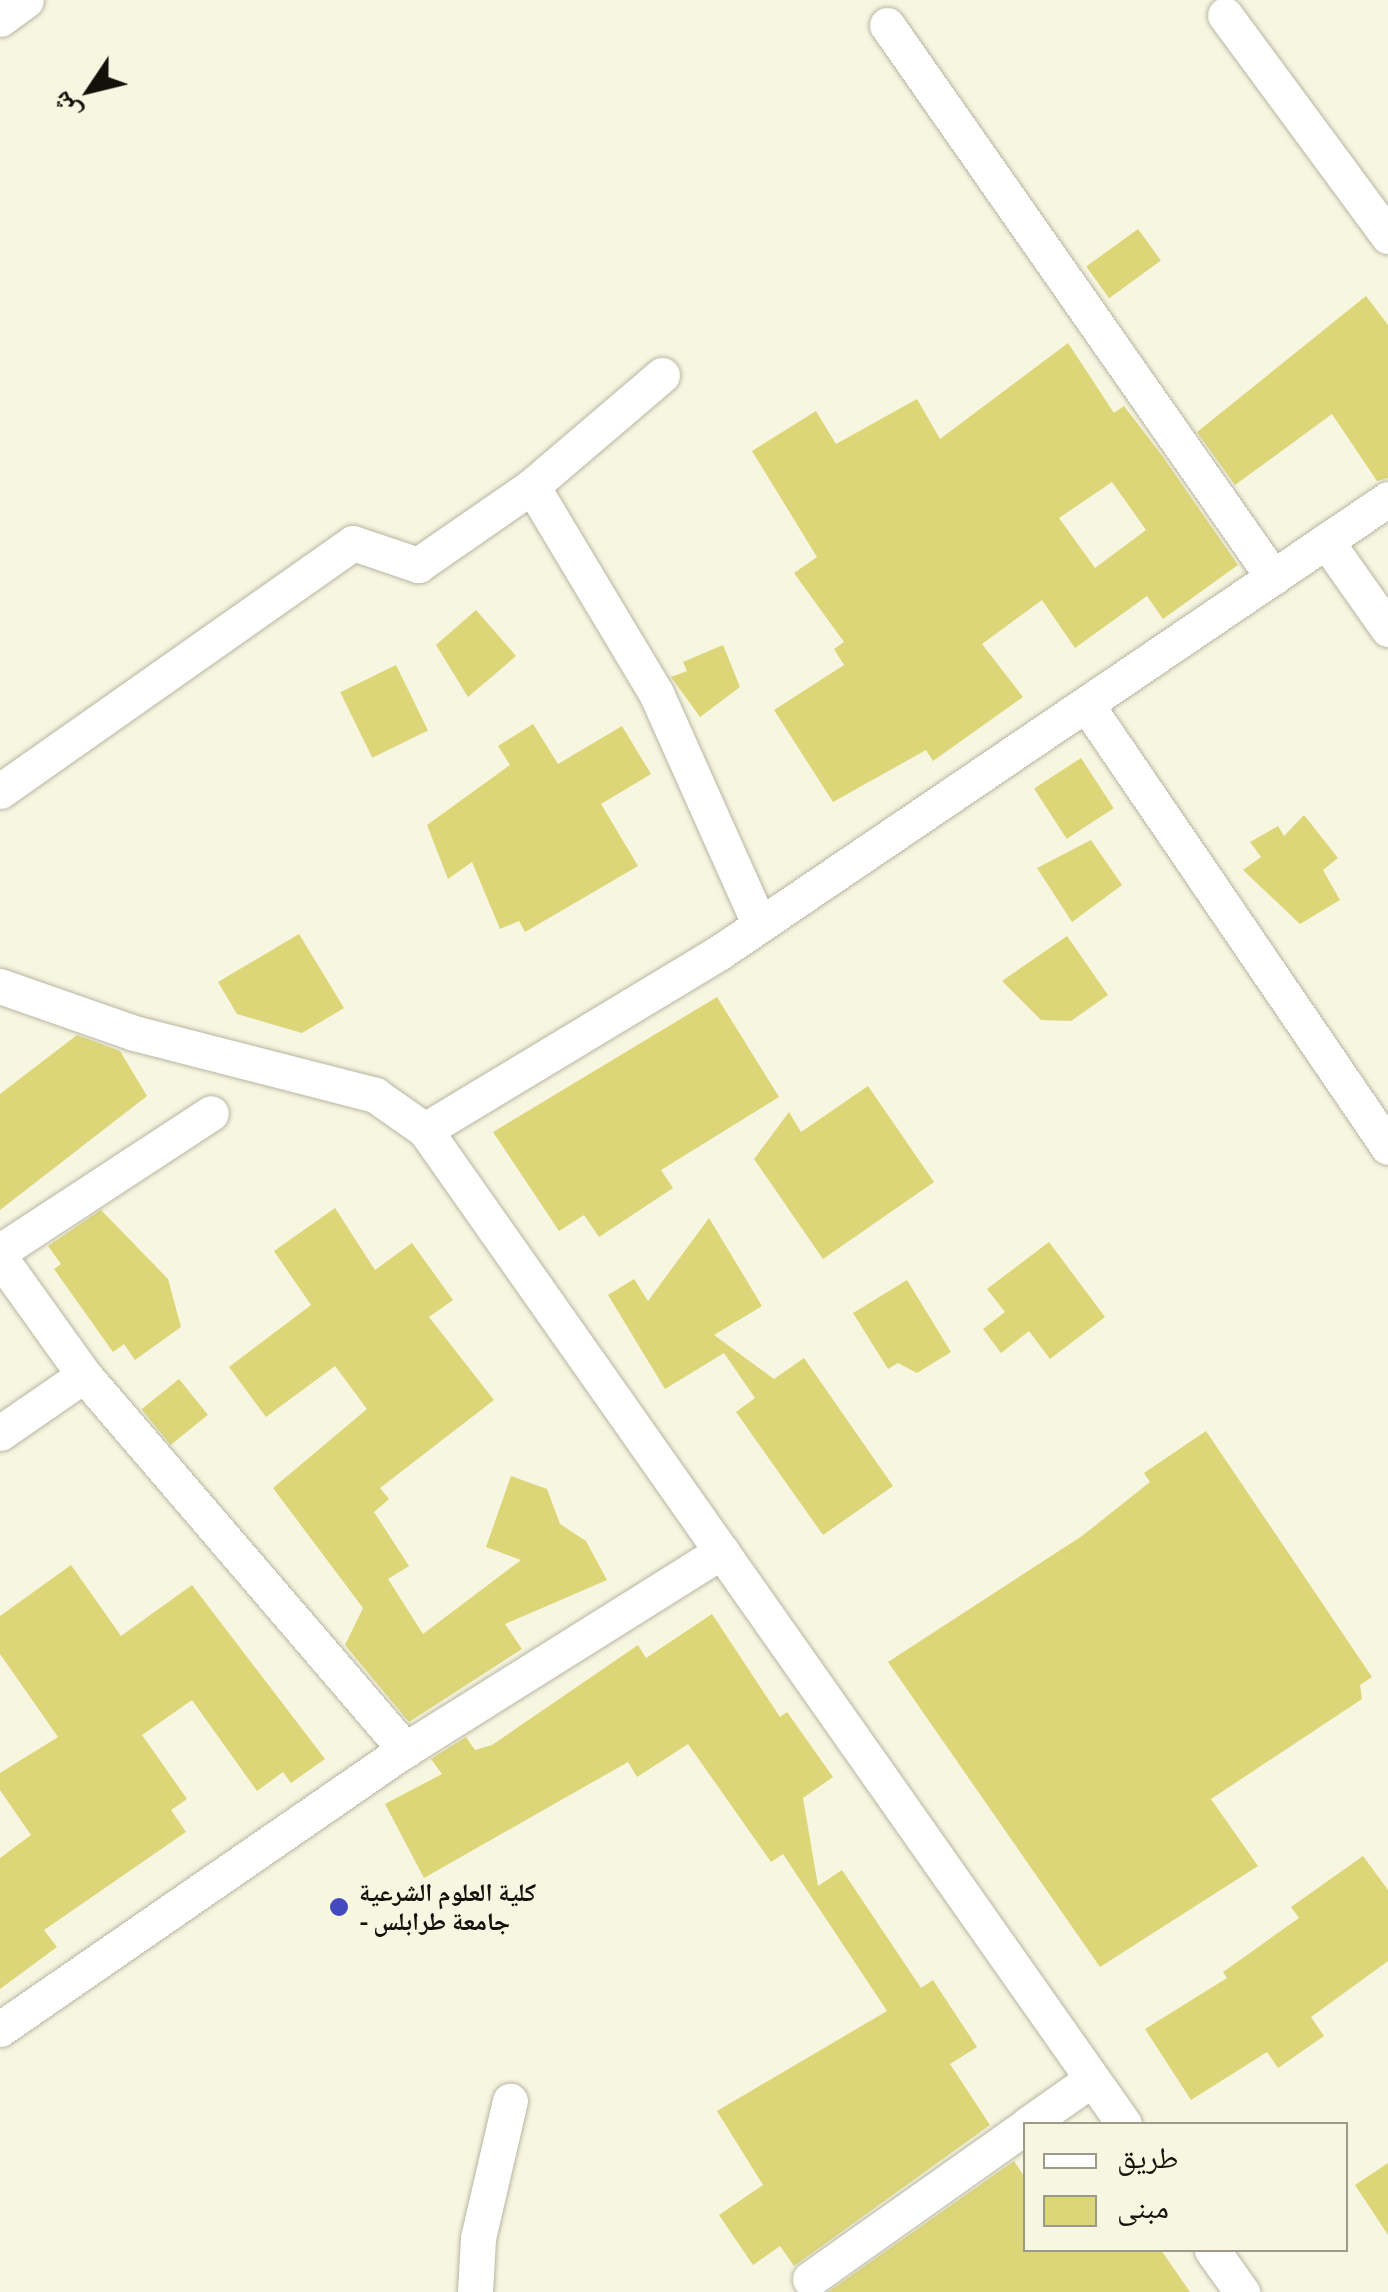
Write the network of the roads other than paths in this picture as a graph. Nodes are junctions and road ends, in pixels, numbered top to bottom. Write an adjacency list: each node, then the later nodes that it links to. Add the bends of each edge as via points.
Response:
1 (26, 0): 3 (street)
2 (1226, 15): 5 (street)
3 (0, 18)
4 (886, 25): 10 (street)
5 (1388, 236)
6 (662, 375): 7 (street)
7 (532, 486): 13 (street, via 413,567 353,543); 14 (street, via 656,694)
8 (1388, 500): 9 (street)
9 (1326, 541): 10 (street); 11 (street)
10 (1273, 577): 12 (street)
11 (1388, 628)
12 (1086, 704): 14 (street); 18 (street)
13 (0, 791)
14 (760, 925): 17 (street)
15 (0, 986): 17 (street, via 134,1033 375,1095)
16 (211, 1113): 19 (street, via 5,1248 3,1262)
17 (426, 1130): 21 (street)
18 (1388, 1147)
19 (84, 1375): 20 (street); 22 (street)
20 (0, 1432)
21 (722, 1551): 22 (street); 24 (street)
22 (406, 1750): 23 (street)
23 (0, 2029)
24 (1092, 2079): 26 (street); 27 (street)
25 (510, 2101): 31 (street, via 478,2238)
26 (1031, 2122)
27 (1123, 2122)
28 (1023, 2128): 30 (street)
29 (1213, 2252): 32 (street)
30 (810, 2279)
31 (476, 2292)
32 (1242, 2292)

